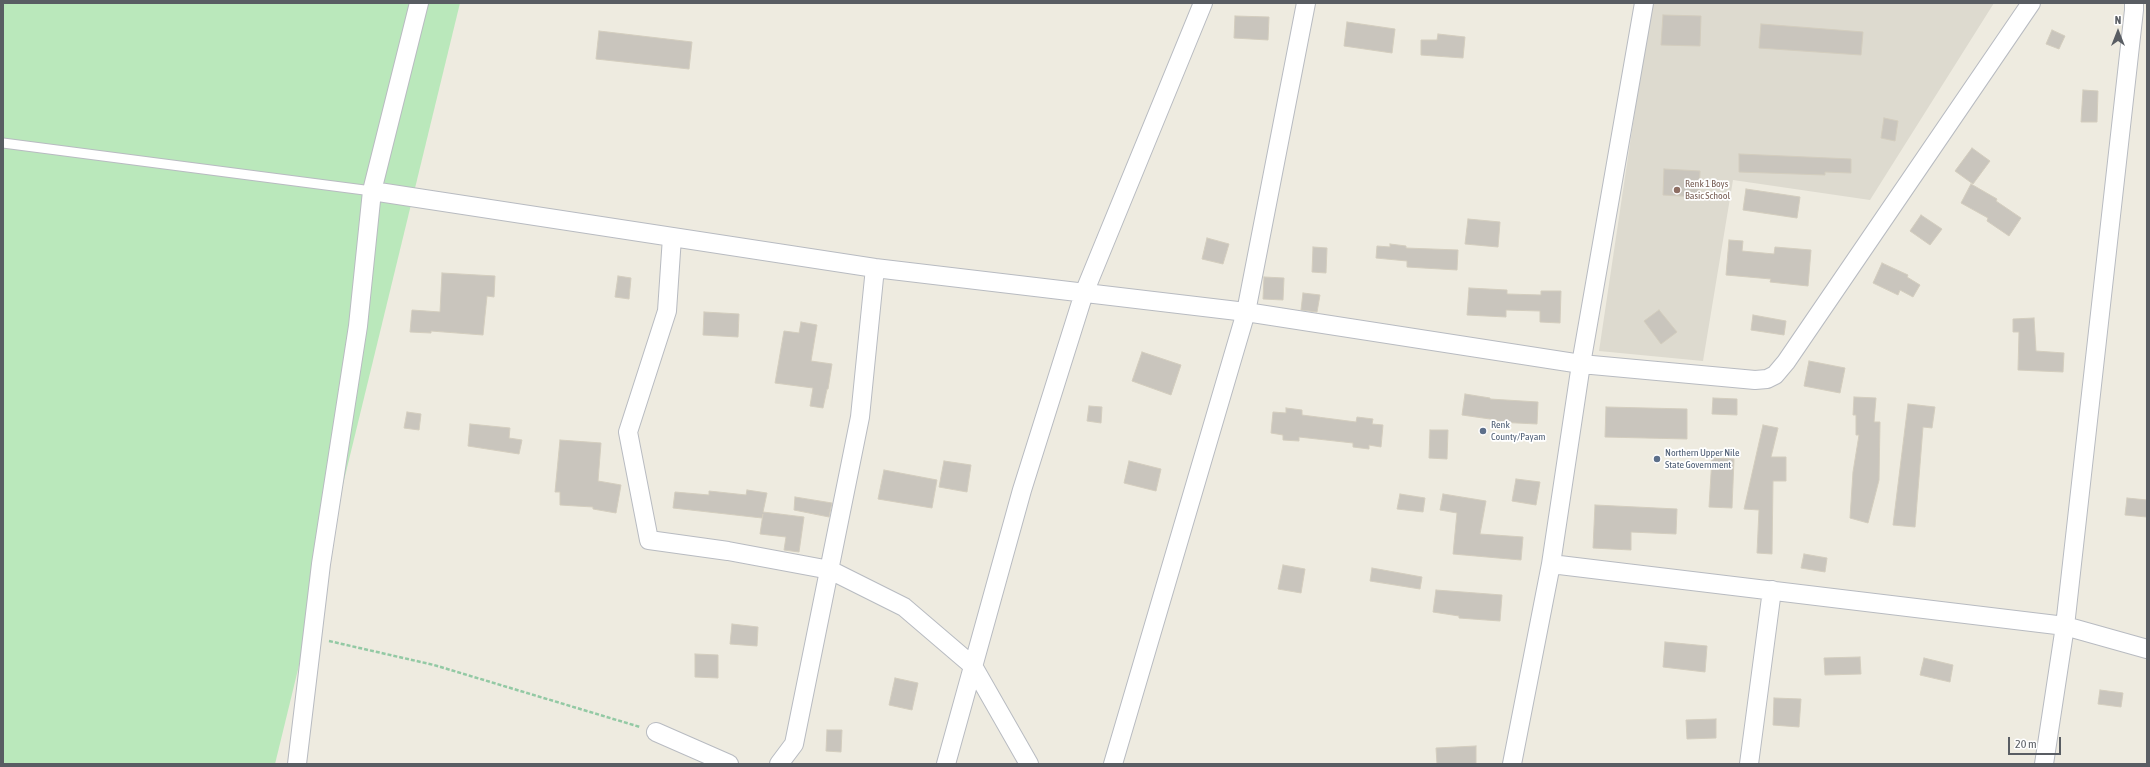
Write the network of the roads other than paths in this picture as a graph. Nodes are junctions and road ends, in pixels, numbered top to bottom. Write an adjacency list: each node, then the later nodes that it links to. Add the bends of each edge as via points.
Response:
1 (419, 3): 8 (street)
2 (1203, 3): 11 (street)
3 (1306, 3): 12 (street)
4 (1644, 3): 13 (street)
5 (2031, 3): 13 (street, via 1775,375 1756,380)
6 (2134, 3): 17 (street)
7 (3, 143): 8 (lane)
8 (372, 192): 9 (street); 21 (street, via 358,326 323,556)
9 (672, 237): 10 (street); 15 (street, via 667,311 628,432 649,540)
10 (875, 268): 11 (street); 15 (street, via 860,417)
11 (1084, 293): 12 (street); 19 (street, via 1022,490)
12 (1246, 312): 13 (street); 26 (street)
13 (1581, 364): 14 (street)
14 (1551, 564): 16 (street); 27 (street)
15 (830, 570): 19 (street, via 904,607); 23 (street, via 794,744)
16 (1772, 590): 17 (street); 28 (street)
17 (2064, 626): 18 (street); 29 (street)
18 (2147, 649)
19 (973, 666): 24 (street); 25 (street)
20 (656, 732): 22 (street)
21 (297, 764)
22 (729, 764)
23 (779, 764)
24 (946, 764)
25 (1029, 764)
26 (1113, 764)
27 (1512, 764)
28 (1749, 764)
29 (2044, 764)

